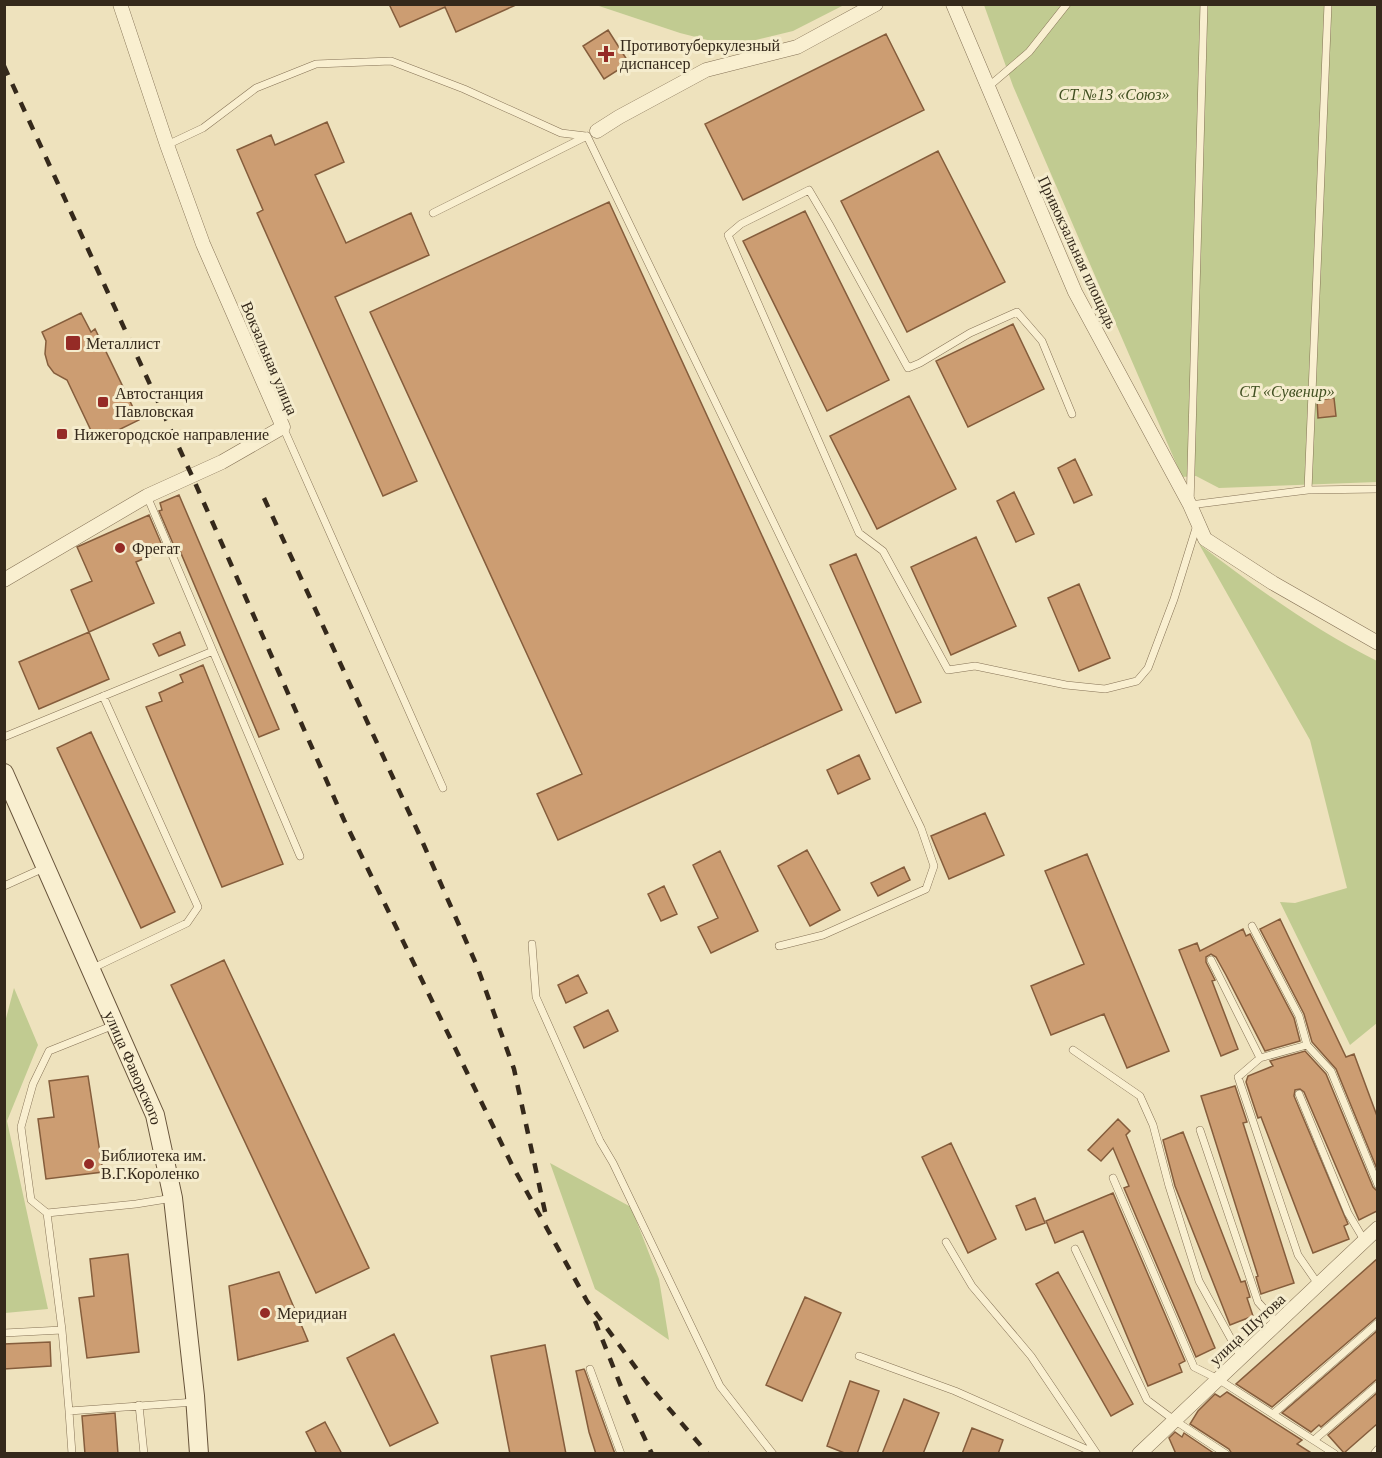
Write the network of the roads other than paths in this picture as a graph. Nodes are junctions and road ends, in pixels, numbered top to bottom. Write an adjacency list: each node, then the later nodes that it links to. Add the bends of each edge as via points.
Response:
1 (876, 4): 8 (street, via 797,47 706,69)
2 (953, 4): 7 (street, Привокзальная площадь)
3 (1067, 4): 7 (lane, via 1029,52)
4 (1204, 4): 16 (lane)
5 (1328, 4): 14 (lane)
6 (121, 6): 9 (street, Вокзальная улица)
7 (987, 88): 16 (street, Привокзальная площадь, via 1075,292)
8 (592, 134): 9 (lane, via 561,134 464,89 391,61 316,64 256,88 203,128); 10 (lane); 30 (lane, via 921,828 934,866 926,889 823,935)
9 (167, 145): 12 (street, Вокзальная улица, via 203,244)
10 (433, 213)
11 (1072, 414): 17 (lane, via 1042,341 1017,312 908,368 809,190 741,224 728,235 859,533 883,551 948,670 975,666 1105,689 1137,681 1148,668)
12 (283, 427): 15 (street, Вокзальная улица, via 222,462); 24 (lane)
13 (1377, 489): 14 (lane)
14 (1308, 490): 16 (lane)
15 (147, 496): 18 (street, Вокзальная улица); 20 (lane)
16 (1190, 505): 17 (street, Привокзальная площадь)
17 (1198, 523): 19 (street, Привокзальная площадь, via 1205,538)
18 (4, 580)
19 (1377, 643)
20 (213, 651): 21 (lane); 25 (lane)
21 (103, 696): 22 (lane); 32 (lane, via 198,907 187,923)
22 (4, 737)
23 (4, 773): 26 (street, улица Фаворского)
24 (443, 788)
25 (300, 856)
26 (46, 867): 27 (lane); 32 (street, улица Фаворского)
27 (4, 886)
28 (1252, 926): 34 (lane, via 1299,1016)
29 (532, 944): 68 (lane, via 536,997 600,1141 720,1386)
30 (780, 946)
31 (1211, 960): 36 (lane)
32 (91, 969): 33 (street, улица Фаворского)
33 (116, 1024): 41 (street, улица Фаворского, via 155,1115); 42 (lane, via 49,1051 33,1084 21,1127 31,1200)
34 (1307, 1046): 36 (lane); 40 (lane, via 1331,1071)
35 (1073, 1050): 53 (lane, via 1140,1096 1154,1125 1199,1281)
36 (1260, 1058): 47 (lane, via 1238,1077 1299,1255)
37 (1299, 1094): 44 (lane, via 1348,1213)
38 (1200, 1130): 48 (lane, via 1258,1302)
39 (1113, 1178): 55 (lane, via 1194,1367)
40 (1377, 1185)
41 (173, 1198): 42 (lane); 57 (street, улица Фаворского)
42 (47, 1213): 50 (lane)
43 (1377, 1228): 44 (street, улица Шутова)
44 (1364, 1240): 47 (street, улица Шутова)
45 (946, 1242): 69 (lane, via 972,1286 1031,1356)
46 (1075, 1249): 61 (lane, via 1147,1400)
47 (1318, 1284): 48 (street, улица Шутова)
48 (1277, 1323): 53 (street, улица Шутова)
49 (1377, 1323): 60 (lane)
50 (62, 1330): 51 (lane); 59 (lane)
51 (4, 1333)
52 (859, 1356): 69 (lane, via 955,1391)
53 (1241, 1357): 55 (street, улица Шутова)
54 (590, 1369): 67 (lane)
55 (1218, 1379): 60 (lane); 61 (street, улица Шутова)
56 (1377, 1385): 62 (lane)
57 (195, 1402): 58 (lane); 66 (street, улица Фаворского)
58 (140, 1405): 59 (lane); 65 (lane)
59 (69, 1411): 64 (lane)
60 (1273, 1414): 62 (lane)
61 (1174, 1420): 70 (street, улица Шутова); 71 (lane)
62 (1314, 1440): 72 (lane)
63 (1377, 1449): 73 (lane)
64 (72, 1454)
65 (144, 1454)
66 (199, 1454)
67 (621, 1454)
68 (773, 1454)
69 (1095, 1454)
70 (1139, 1454)
71 (1227, 1454)
72 (1335, 1454)
73 (1374, 1454)

